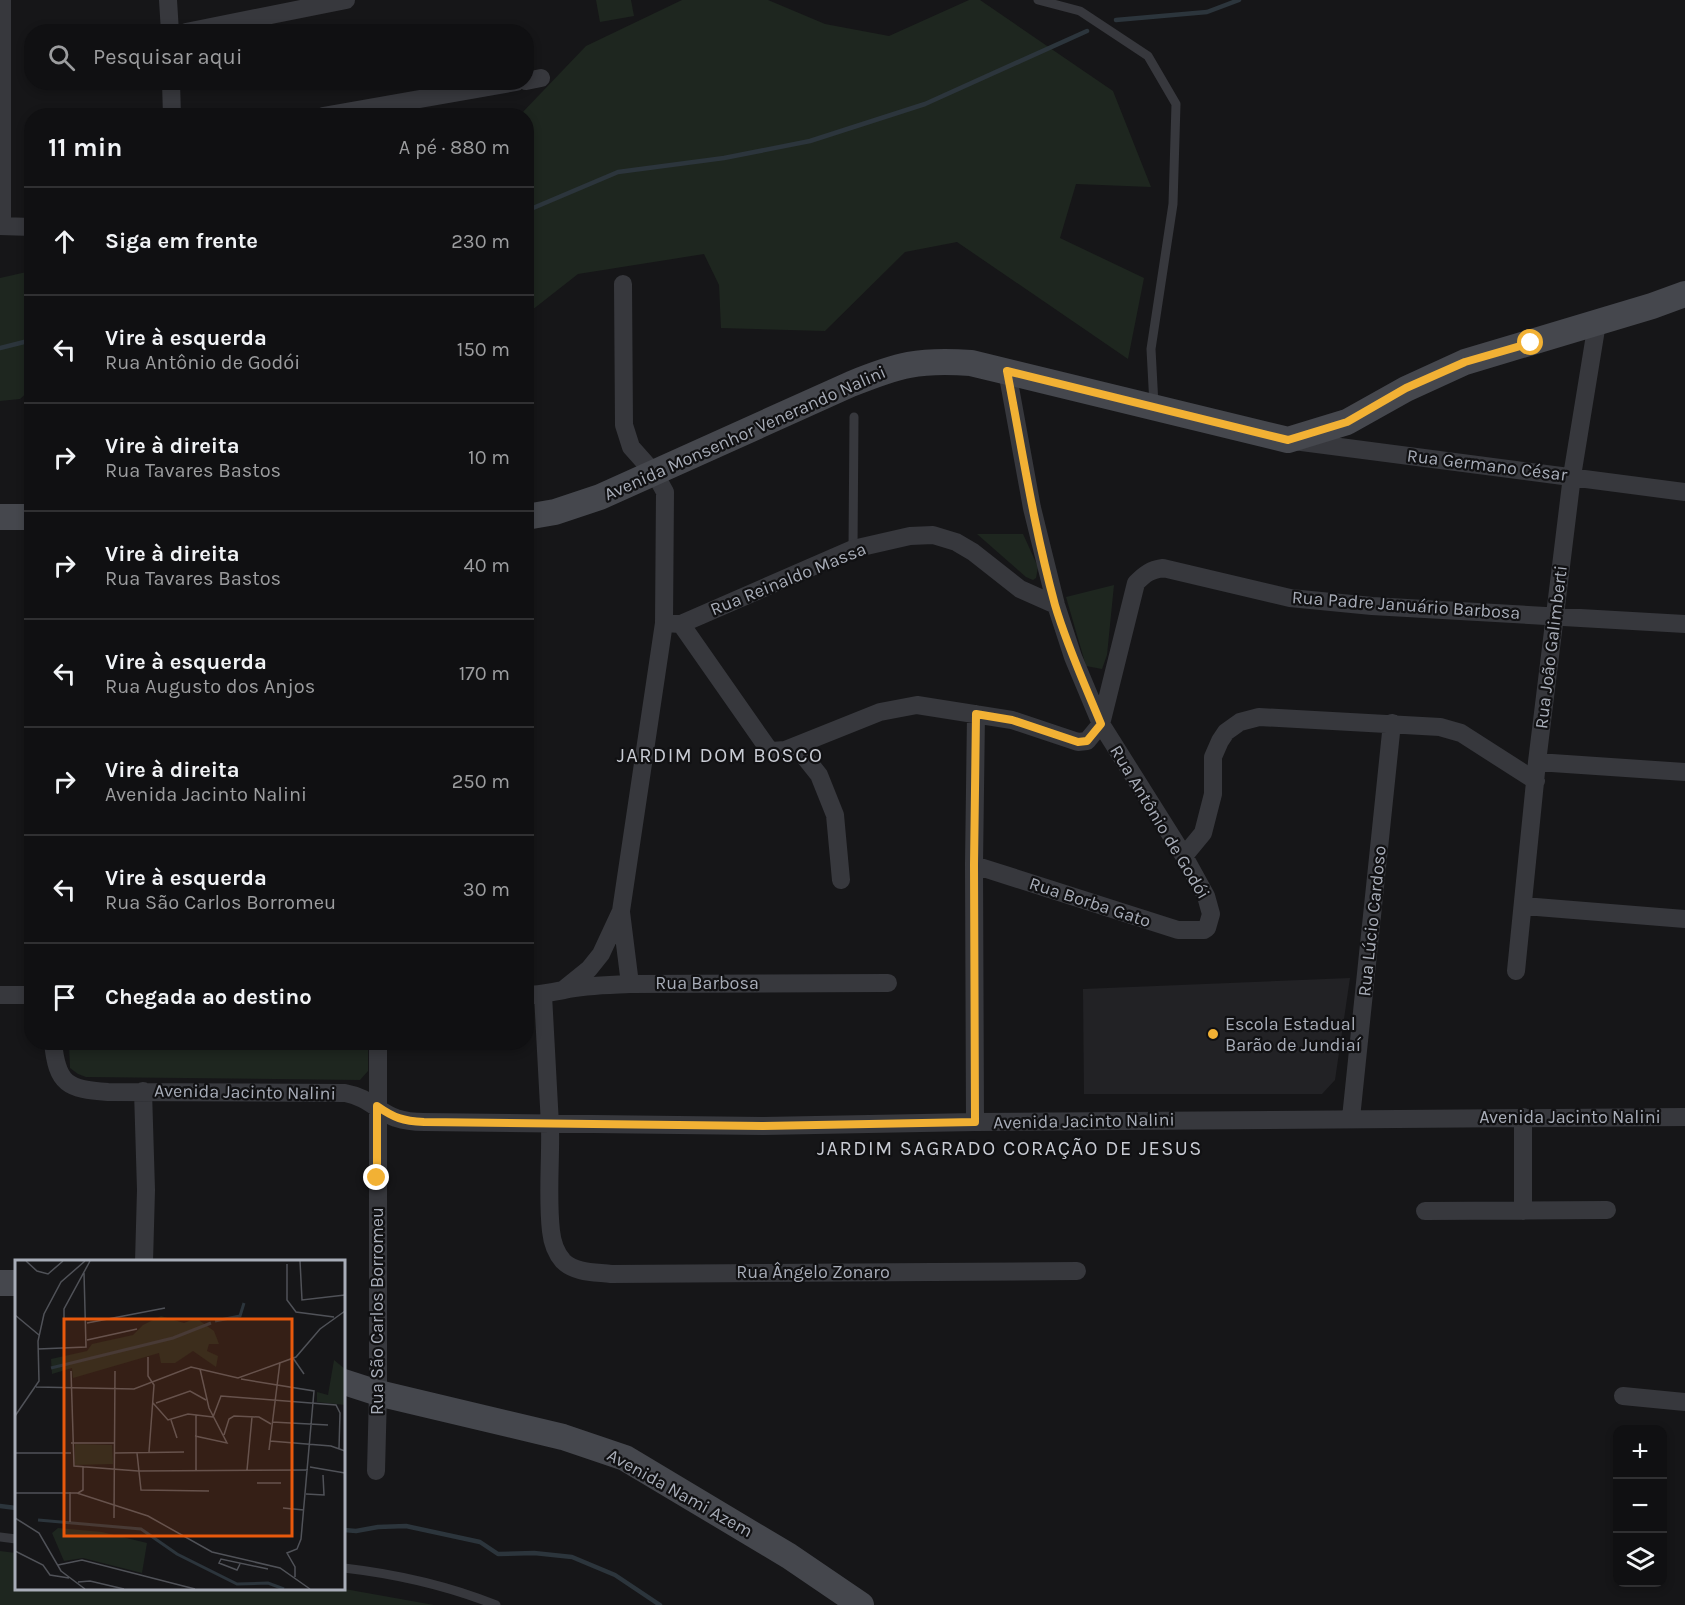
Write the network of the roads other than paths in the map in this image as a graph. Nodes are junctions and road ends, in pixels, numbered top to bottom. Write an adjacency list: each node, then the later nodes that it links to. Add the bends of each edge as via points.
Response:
1 (2, 0): 11 (street)
2 (168, 0): 5 (street)
3 (346, 0): 6 (street)
4 (1038, 0): 17 (lane, via 1080,11 1148,56 1176,104 1173,204 1151,349)
5 (170, 24)
6 (226, 24)
7 (171, 90): 9 (street)
8 (471, 90): 10 (street)
9 (172, 108)
10 (368, 108)
11 (1, 226): 12 (street)
12 (24, 227)
13 (623, 284): 20 (street, via 624,426 630,447)
14 (1685, 294): 15 (street)
15 (1597, 323): 19 (street, via 1465,362 1406,388 1347,422); 21 (street, Rua João Galimberti)
16 (1007, 371): 17 (street, Avenida Monsenhor Venerando Nalini); 20 (street, Avenida Monsenhor Venerando Nalini, via 938,360 887,369); 27 (street, Rua Antônio de Godói, via 1032,508)
17 (1154, 407): 19 (street, Avenida Monsenhor Venerando Nalini)
18 (854, 417): 26 (lane)
19 (1288, 440): 21 (street, Rua Germano César)
20 (655, 474): 23 (street, Avenida Monsenhor Venerando Nalini, via 600,497); 29 (street, via 665,492)
21 (1572, 476): 22 (street, Rua Germano César); 28 (street, Rua João Galimberti)
22 (1685, 492)
23 (534, 516)
24 (24, 517): 25 (street)
25 (0, 518)
26 (852, 549): 27 (street, Rua Reinaldo Massa, via 933,535 956,542 1020,589); 29 (street, Rua Reinaldo Massa)
27 (1056, 605): 33 (street, Rua Antônio de Godói)
28 (1555, 615): 30 (street, Rua Padre Januário Barbosa); 33 (street, Rua Padre Januário Barbosa, via 1290,598 1162,568 1152,570 1136,583); 35 (street, Rua João Galimberti)
29 (672, 623): 34 (street, via 767,747 772,751); 42 (street)
30 (1685, 624)
31 (976, 714): 33 (street, via 1012,720 1078,742 1087,741); 34 (street, via 907,706 880,712); 39 (street)
32 (1392, 723): 37 (street, via 1461,733); 38 (street, via 1259,717 1240,722 1226,732 1213,757 1213,794 1203,833); 58 (street, Rua Lúcio Cardoso)
33 (1101, 724): 38 (street, Rua Antônio de Godói)
34 (796, 746): 40 (street, via 819,775 835,815)
35 (1537, 762): 36 (street); 37 (street, Rua João Galimberti)
36 (1685, 772)
37 (1536, 781): 41 (street, Rua João Galimberti)
38 (1184, 856): 44 (street, Rua Antônio de Godói, via 1210,908)
39 (974, 865): 44 (street, Rua Borba Gato, via 1178,930); 59 (street)
40 (841, 880)
41 (1523, 906): 43 (street); 45 (street, Rua João Galimberti)
42 (621, 911): 47 (street); 48 (street, via 601,954)
43 (1685, 919)
44 (1207, 928)
45 (1516, 971)
46 (888, 983): 47 (street, Rua Barbosa)
47 (630, 984): 48 (street, Rua Barbosa)
48 (563, 990): 51 (street, Rua Barbosa)
49 (0, 994): 50 (street)
50 (24, 995)
51 (535, 995): 60 (street)
52 (54, 1050): 54 (street, Avenida Jacinto Nalini, via 58,1072 76,1088)
53 (378, 1050): 55 (street, Rua São Carlos Borromeu)
54 (143, 1091): 55 (street, Avenida Jacinto Nalini, via 345,1093); 64 (street)
55 (377, 1106): 60 (street, Avenida Jacinto Nalini, via 406,1121); 67 (street, Rua São Carlos Borromeu)
56 (1523, 1117): 57 (street, Avenida Jacinto Nalini); 58 (street, Avenida Jacinto Nalini); 63 (street)
57 (1685, 1117)
58 (1351, 1118): 59 (street, Avenida Jacinto Nalini)
59 (975, 1122): 60 (street, Avenida Jacinto Nalini)
60 (550, 1125): 65 (street, Rua Ângelo Zonaro, via 551,1234 564,1261 583,1271)
61 (1607, 1210): 63 (street)
62 (1425, 1211): 63 (street)
63 (1523, 1211)
64 (144, 1260)
65 (1077, 1271)
66 (345, 1382): 67 (street, Avenida Nami Azem)
67 (378, 1393): 70 (street, Rua São Carlos Borromeu); 75 (street, Avenida Nami Azem, via 563,1437 625,1458 789,1556)
68 (1623, 1396): 69 (street)
69 (1685, 1402)
70 (376, 1471)
71 (0, 1537): 72 (lane)
72 (15, 1539)
73 (345, 1568): 74 (lane, via 420,1580)
74 (496, 1605)
75 (861, 1605)

